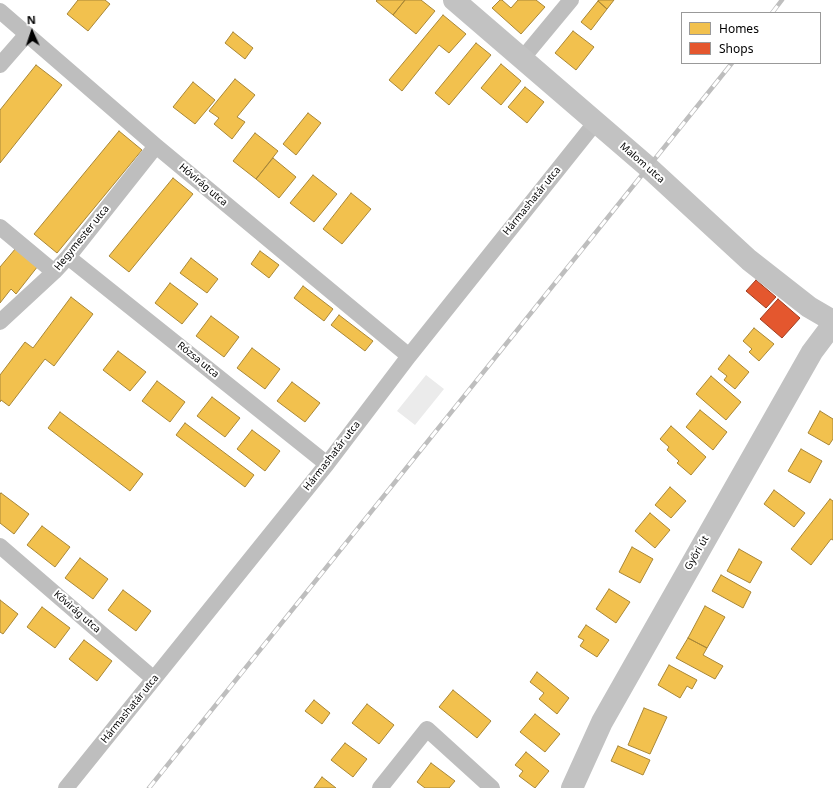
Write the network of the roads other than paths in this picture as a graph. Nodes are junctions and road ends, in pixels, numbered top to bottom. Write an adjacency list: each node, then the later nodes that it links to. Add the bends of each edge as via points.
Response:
1 (454, 0): 5 (street, Malom utca)
2 (571, 0): 5 (street)
3 (0, 11): 4 (street, Hóvirág utca)
4 (27, 34): 6 (street); 8 (street, Hóvirág utca)
5 (522, 59): 7 (street, Malom utca)
6 (0, 65)
7 (595, 123): 13 (street, Malom utca, via 749,260 809,307); 14 (street, Hármashatár utca)
8 (156, 146): 10 (street, Hegymester utca); 14 (street, Hóvirág utca)
9 (0, 227): 11 (street)
10 (68, 257): 11 (street, Hegymester utca); 15 (street, Rózsa utca)
11 (54, 272): 12 (street, Hegymester utca)
12 (0, 322)
13 (833, 322): 21 (street, Győri út, via 812,352 602,722)
14 (409, 356): 15 (street, Hármashatár utca)
15 (327, 464): 17 (street, Hármashatár utca)
16 (0, 546): 17 (street, Kővirág utca)
17 (154, 679): 18 (street, Hármashatár utca)
18 (66, 788)
19 (380, 788): 20 (street, via 427,729)
20 (492, 788)
21 (572, 788)

